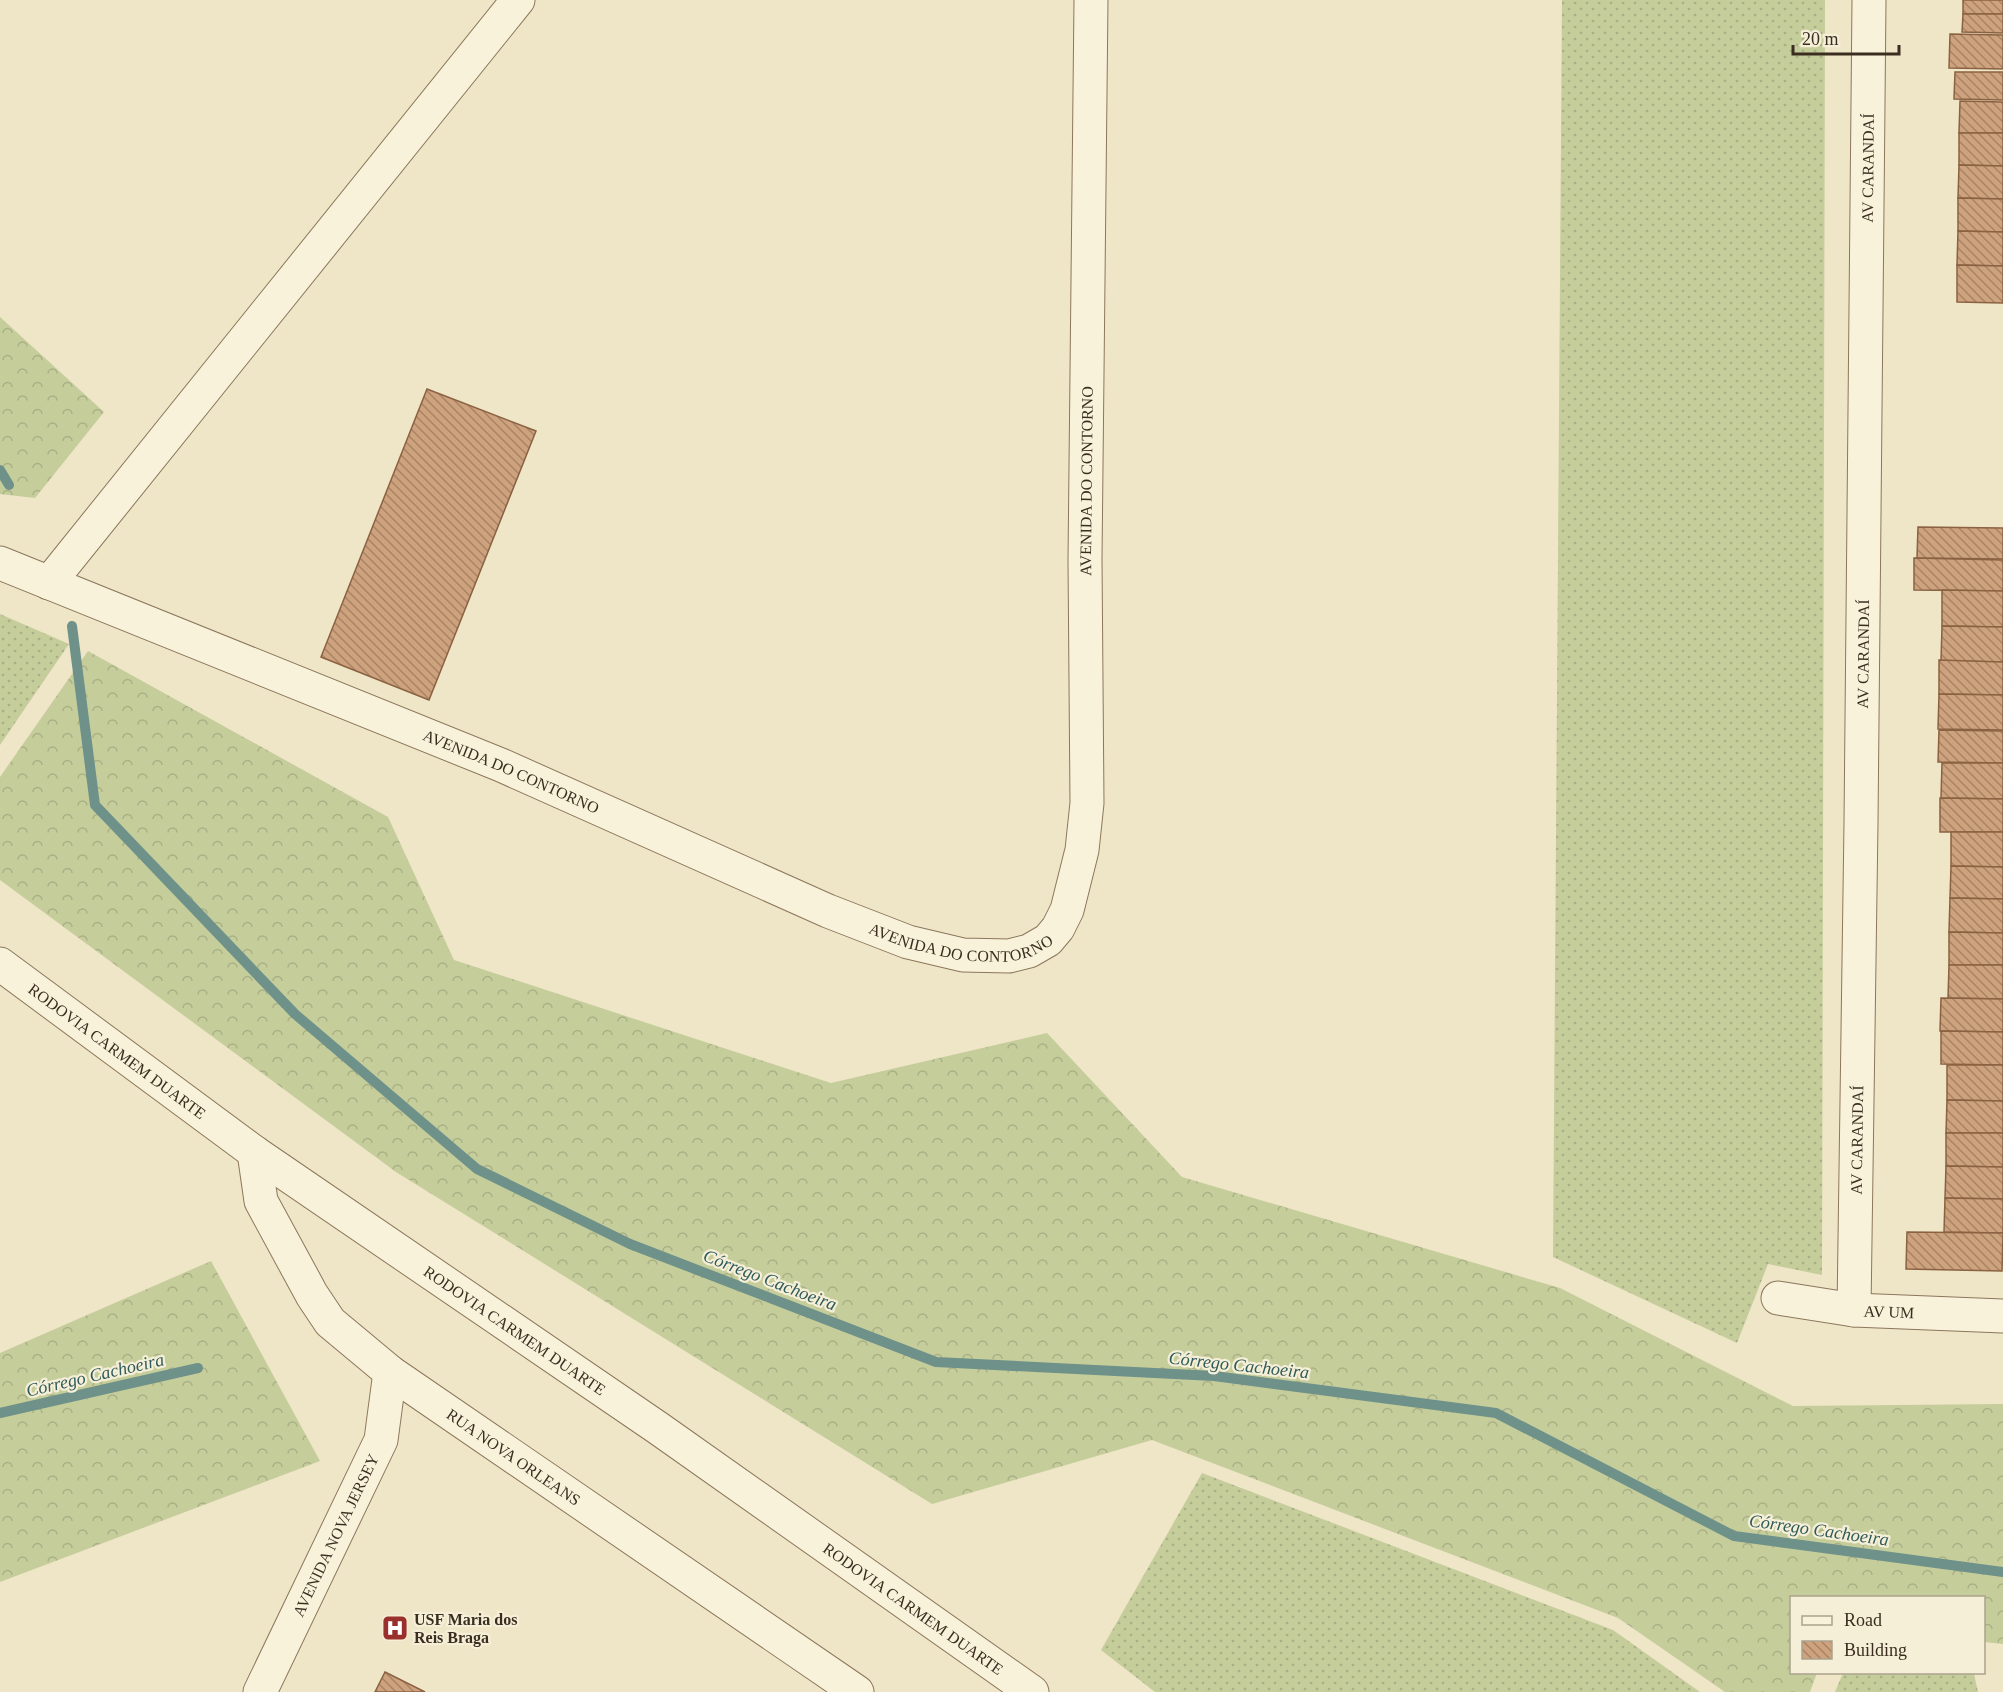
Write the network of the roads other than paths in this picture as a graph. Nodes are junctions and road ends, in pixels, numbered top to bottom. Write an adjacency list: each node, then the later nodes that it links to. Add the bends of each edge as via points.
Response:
1 (518, 0): 5 (street)
2 (1091, 0): 5 (street, AVENIDA DO CONTORNO, via 1084,560 1087,803 1082,850 1067,910 1048,940 1029,951 1009,956 963,955 898,939 501,765)
3 (1869, 0): 9 (street, AV CARANDAÍ)
4 (0, 563): 5 (street, AVENIDA DO CONTORNO)
5 (49, 583)
6 (0, 964): 7 (street, RODOVIA CARMEM DUARTE)
7 (254, 1152): 11 (street, RUA NOVA ORLEANS, via 261,1201 312,1295 330,1322); 14 (street, RODOVIA CARMEM DUARTE, via 658,1428)
8 (1778, 1298): 9 (street, AV UM)
9 (1854, 1311): 10 (street, AV UM)
10 (2003, 1316)
11 (390, 1372): 12 (street, AVENIDA NOVA JERSEY, via 381,1440); 13 (street, RUA NOVA ORLEANS)
12 (260, 1692)
13 (857, 1692)
14 (1032, 1692)

